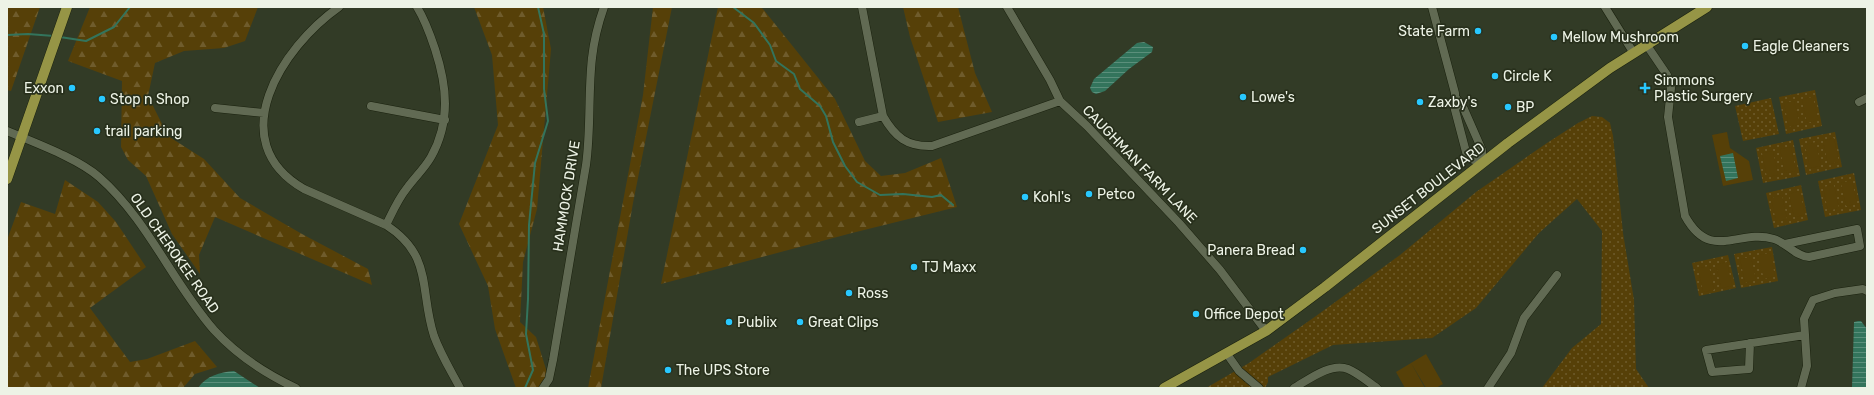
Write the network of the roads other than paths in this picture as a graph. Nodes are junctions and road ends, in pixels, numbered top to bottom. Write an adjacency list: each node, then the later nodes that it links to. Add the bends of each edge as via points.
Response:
1 (67, 7): 21 (main road)
2 (339, 7): 16 (street, via 312,30 292,53 271,87)
3 (417, 7): 18 (street, via 430,34 444,80)
4 (604, 7): 34 (street, HAMMOCK DRIVE, via 596,32 592,59 586,165 553,360 549,378)
5 (862, 7): 17 (street)
6 (1007, 7): 13 (street, CAUGHMAN FARM LANE)
7 (1432, 7): 12 (street)
8 (1605, 7): 11 (street)
9 (1707, 7): 10 (main road, SUNSET BOULEVARD)
10 (1646, 44): 11 (main road, SUNSET BOULEVARD); 25 (street, via 1668,75 1671,88 1668,117 1685,216 1690,225 1708,240 1721,242 1762,236)
11 (1632, 52): 22 (main road, SUNSET BOULEVARD)
12 (1456, 98): 22 (street, via 1464,109 1482,150); 22 (street, via 1455,110 1466,152 1471,159)
13 (1060, 101): 17 (street, via 932,146 912,145 900,138 892,131); 28 (street, CAUGHMAN FARM LANE, via 1179,223 1220,270)
14 (371, 106): 18 (street)
15 (215, 108): 16 (street)
16 (264, 113): 24 (street, via 264,130 269,151 288,178 304,189)
17 (883, 116): 19 (street)
18 (445, 120): 24 (street, via 431,157 406,189)
19 (859, 122)
20 (7, 131): 21 (street, OLD CHEROKEE ROAD)
21 (22, 137): 23 (main road); 32 (street, OLD CHEROKEE ROAD, via 83,166 103,180 137,218 215,330 261,369)
22 (1482, 163): 28 (main road, SUNSET BOULEVARD, via 1326,287)
23 (7, 179)
24 (386, 225): 33 (street, via 401,236 417,257 434,334)
25 (1785, 244): 25 (street, via 1802,256 1809,257 1860,246 1857,228)
26 (1557, 275): 39 (street, via 1524,318 1511,352)
27 (1867, 291): 29 (street, via 1863,289 1835,293 1813,300 1804,319)
28 (1266, 331): 31 (main road, SUNSET BOULEVARD)
29 (1805, 335): 30 (street); 40 (street, via 1807,366)
30 (1750, 343): 30 (street, via 1706,350 1712,372 1750,369)
31 (1227, 354): 35 (main road, SUNSET BOULEVARD); 36 (street, via 1239,371)
32 (296, 388)
33 (460, 388)
34 (543, 388)
35 (1164, 388)
36 (1259, 388)
37 (1294, 388): 38 (street, via 1332,368 1340,367 1349,369)
38 (1377, 388)
39 (1488, 388)
40 (1801, 388)

